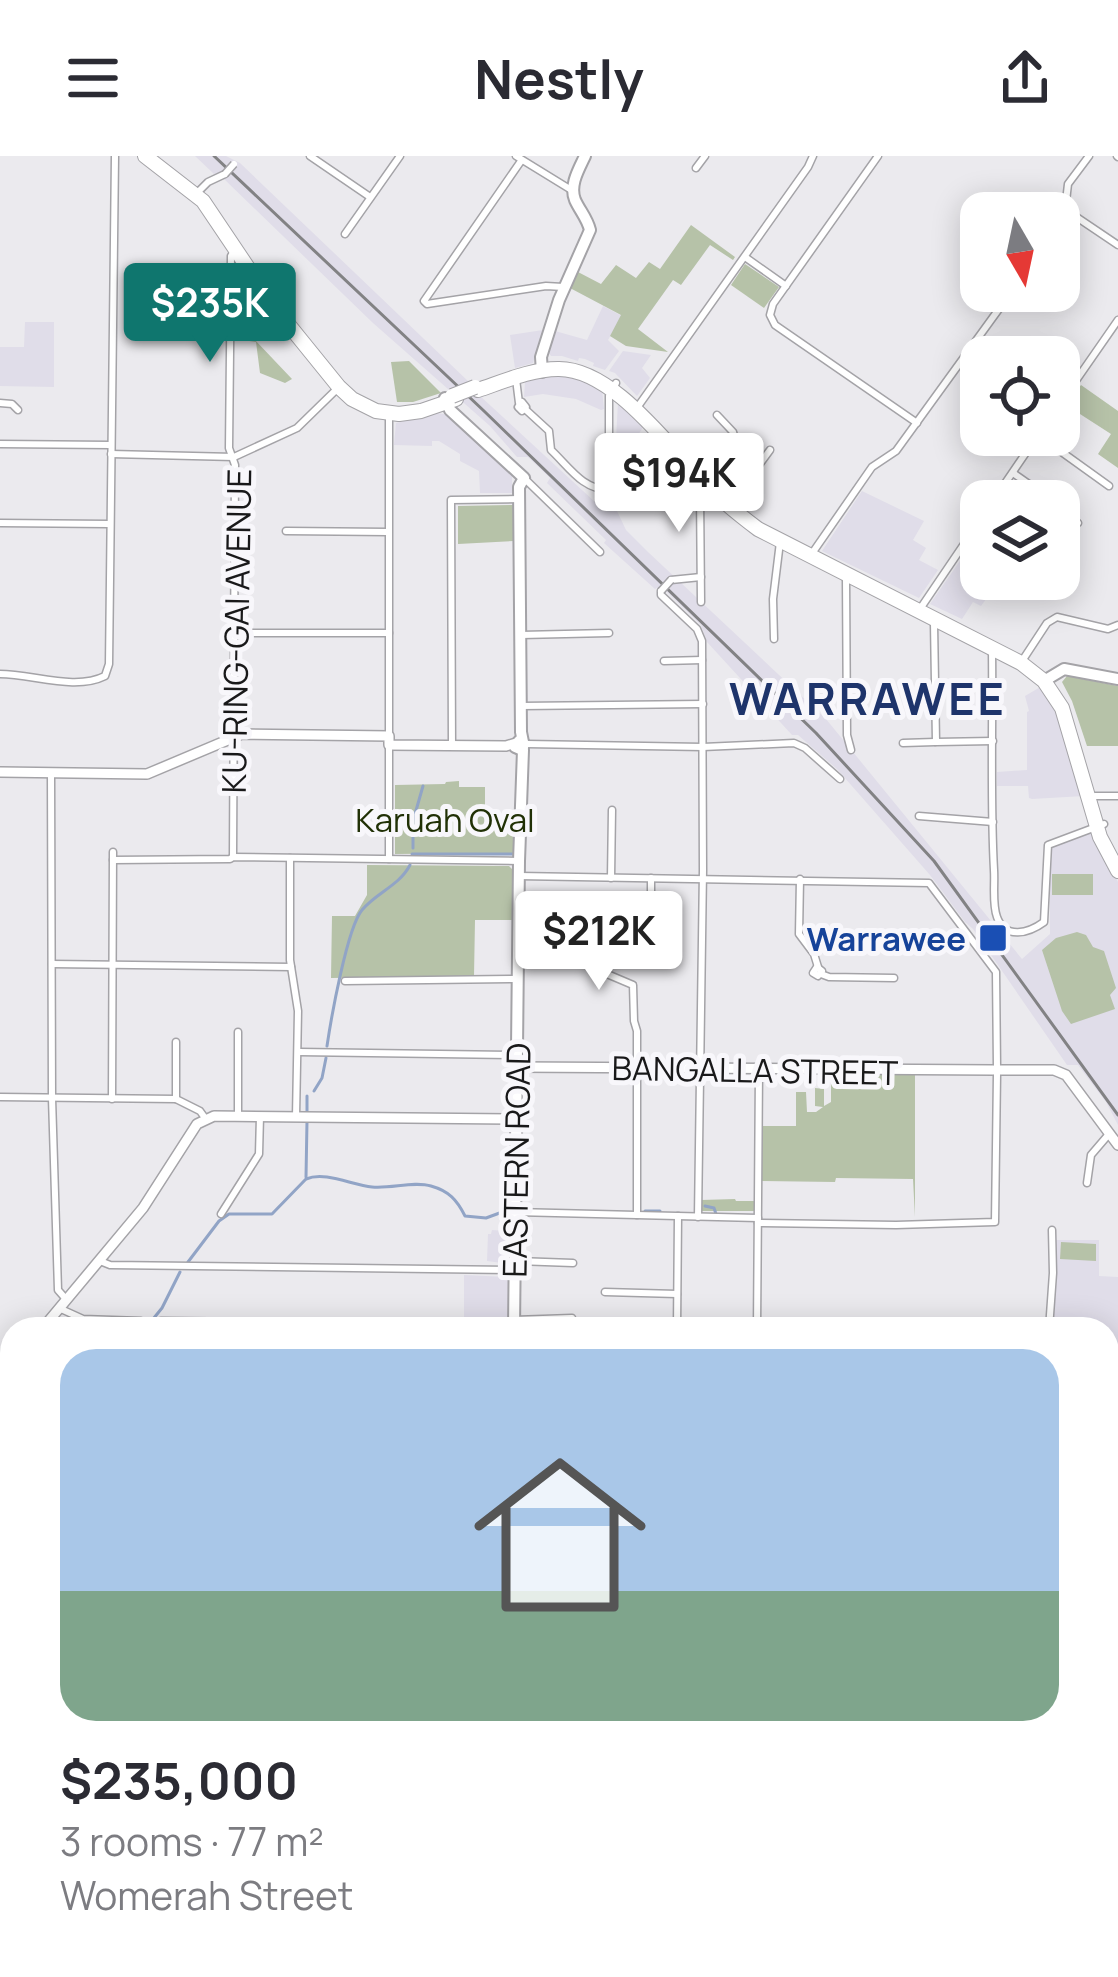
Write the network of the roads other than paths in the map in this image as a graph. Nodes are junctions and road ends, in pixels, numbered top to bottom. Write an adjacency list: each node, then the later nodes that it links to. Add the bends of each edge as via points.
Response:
1 (115, 156): 41 (street)
2 (145, 156): 21 (highway, via 198,196)
3 (155, 156): 14 (highway)
4 (310, 156): 17 (street)
5 (400, 156): 17 (street)
6 (585, 156): 15 (main road)
7 (705, 156): 13 (street)
8 (813, 156): 22 (street)
9 (878, 156): 24 (street)
10 (1089, 156): 16 (street)
11 (518, 158): 15 (street); 23 (street, via 424,301)
12 (236, 160): 14 (street, bridge)
13 (696, 169)
14 (200, 190): 37 (highway, via 344,384)
15 (573, 191): 23 (main road, via 590,230)
16 (1067, 192)
17 (370, 196): 19 (street)
18 (1080, 220): 20 (street)
19 (345, 234)
20 (1118, 245)
21 (235, 256): 31 (highway); 45 (street)
22 (744, 256): 24 (street); 35 (street)
23 (563, 286): 27 (main road)
24 (786, 286): 39 (street, via 773,304 775,325)
25 (997, 312): 39 (street)
26 (1118, 320): 28 (street)
27 (542, 369): 29 (highway); 30 (highway, via 575,366); 32 (highway)
28 (1080, 375)
29 (516, 379): 32 (highway); 52 (street, via 522,406 549,431 550,450 590,488)
30 (614, 386): 35 (highway); 50 (highway); 52 (street)
31 (339, 387): 37 (highway, via 367,408); 45 (street, KU-RING-GAI AVENUE, via 297,428)
32 (476, 388): 33 (highway, bridge)
33 (449, 399): 37 (highway); 47 (main road, via 449,410)
34 (0, 404): 36 (street)
35 (639, 405): 50 (highway)
36 (18, 410)
37 (389, 411): 59 (street)
38 (717, 416): 50 (street, via 735,439)
39 (917, 423): 62 (street, via 872,467)
40 (0, 444): 41 (street)
41 (111, 450): 45 (street); 57 (street)
42 (770, 450): 55 (street)
43 (1024, 456): 46 (street)
44 (1067, 456): 51 (street)
45 (233, 457): 69 (street, KU-RING-GAI AVENUE)
46 (1012, 473): 48 (street); 49 (street)
47 (524, 478): 53 (main road, EASTERN ROAD); 61 (street)
48 (1007, 480)
49 (1022, 480)
50 (707, 481): 55 (highway); 60 (highway); 65 (street, via 700,493)
51 (1109, 486)
52 (609, 490): 54 (street)
53 (519, 499): 72 (main road, EASTERN ROAD); 89 (street, via 452,500)
54 (609, 501)
55 (733, 502): 62 (highway)
56 (0, 524): 57 (street)
57 (109, 524): 78 (street, via 104,676)
58 (286, 531): 59 (street)
59 (388, 532): 70 (street)
60 (780, 542): 64 (highway); 73 (street)
61 (600, 552)
62 (813, 552): 67 (highway)
63 (960, 557): 67 (street)
64 (846, 574): 67 (highway); 91 (street)
65 (700, 577): 66 (street); 76 (street, bridge, via 671,580 661,595 698,628)
66 (701, 602)
67 (930, 612): 74 (highway); 75 (highway); 86 (street)
68 (1118, 625): 75 (street, via 1057,617)
69 (234, 633): 70 (street); 83 (street, KU-RING-GAI AVENUE)
70 (389, 633): 84 (street)
71 (609, 633): 72 (street)
72 (521, 635): 82 (main road, EASTERN ROAD)
73 (774, 640)
74 (992, 647): 79 (highway); 85 (street)
75 (1024, 658): 79 (highway)
76 (702, 660): 77 (street); 81 (street)
77 (664, 661)
78 (0, 674)
79 (1047, 679): 80 (main road, via 1066,669); 95 (highway, via 1068,703); 100 (highway)
80 (1118, 679)
81 (703, 704): 82 (street); 90 (street)
82 (521, 706): 88 (main road, EASTERN ROAD)
83 (234, 736): 84 (street); 93 (street, via 147,774); 101 (street, KU-RING-GAI AVENUE)
84 (389, 741): 89 (street); 104 (street)
85 (993, 741): 86 (street); 99 (street)
86 (936, 742): 87 (street)
87 (903, 743)
88 (519, 745): 89 (street); 90 (street); 105 (main road, EASTERN ROAD)
89 (452, 746)
90 (704, 747): 94 (street, via 794,743); 110 (street)
91 (850, 750)
92 (0, 772): 93 (street)
93 (51, 773): 114 (street)
94 (840, 779)
95 (1096, 796): 96 (street); 100 (highway)
96 (1118, 796)
97 (612, 810): 108 (street)
98 (919, 816): 99 (street)
99 (993, 823): 100 (street, via 997,915 1015,934 1046,915 1048,845)
100 (1100, 825): 103 (highway); 106 (highway)
101 (233, 857): 102 (street); 115 (street, via 113,856)
102 (290, 858): 104 (street); 116 (street)
103 (1118, 858)
104 (389, 860): 105 (street)
105 (519, 861): 107 (main road, EASTERN ROAD)
106 (1118, 871)
107 (519, 877): 108 (street); 113 (main road, EASTERN ROAD)
108 (611, 878): 109 (street)
109 (650, 878): 110 (street); 112 (street, via 651,933)
110 (701, 878): 111 (street); 125 (street)
111 (800, 879): 117 (street, via 799,934 816,973); 127 (street, via 929,883 996,972)
112 (638, 943)
113 (518, 960): 118 (main road, EASTERN ROAD); 124 (street, via 587,961 631,982)
114 (52, 964): 115 (street); 129 (street)
115 (115, 964): 116 (street); 130 (street)
116 (290, 967): 122 (street)
117 (894, 978)
118 (518, 979): 119 (street); 123 (main road, EASTERN ROAD)
119 (345, 981)
120 (238, 1032): 132 (street)
121 (176, 1042): 131 (street)
122 (298, 1052): 123 (street); 134 (street)
123 (517, 1061): 124 (street, BANGALLA STREET); 136 (main road, EASTERN ROAD)
124 (638, 1069): 125 (street, BANGALLA STREET); 142 (street)
125 (700, 1070): 126 (street, BANGALLA STREET); 144 (street)
126 (759, 1070): 127 (street, BANGALLA STREET); 145 (street)
127 (997, 1070): 137 (street, BANGALLA STREET, via 1066,1075); 145 (street, via 995,1222)
128 (0, 1097): 129 (street)
129 (52, 1098): 130 (street); 152 (street)
130 (112, 1099): 131 (street)
131 (176, 1099): 135 (street)
132 (238, 1116): 133 (street); 135 (street)
133 (260, 1116): 134 (street); 141 (street, via 259,1154)
134 (296, 1117): 136 (street)
135 (205, 1118): 147 (street)
136 (517, 1119): 140 (main road, EASTERN ROAD)
137 (1110, 1133): 138 (street); 139 (street, via 1091,1156)
138 (1118, 1145)
139 (1088, 1184)
140 (515, 1212): 142 (street); 149 (main road, EASTERN ROAD)
141 (221, 1214)
142 (637, 1215): 143 (street)
143 (678, 1216): 144 (street); 151 (street)
144 (698, 1216): 145 (street)
145 (758, 1220): 157 (street)
146 (1052, 1230): 158 (street)
147 (99, 1260): 149 (street); 152 (street)
148 (573, 1263): 149 (street)
149 (515, 1266): 155 (main road, EASTERN ROAD)
150 (605, 1292): 151 (street)
151 (677, 1294): 156 (street)
152 (61, 1303): 153 (street); 154 (street)
153 (51, 1317)
154 (80, 1317)
155 (514, 1317)
156 (677, 1317)
157 (757, 1317)
158 (1050, 1317)

